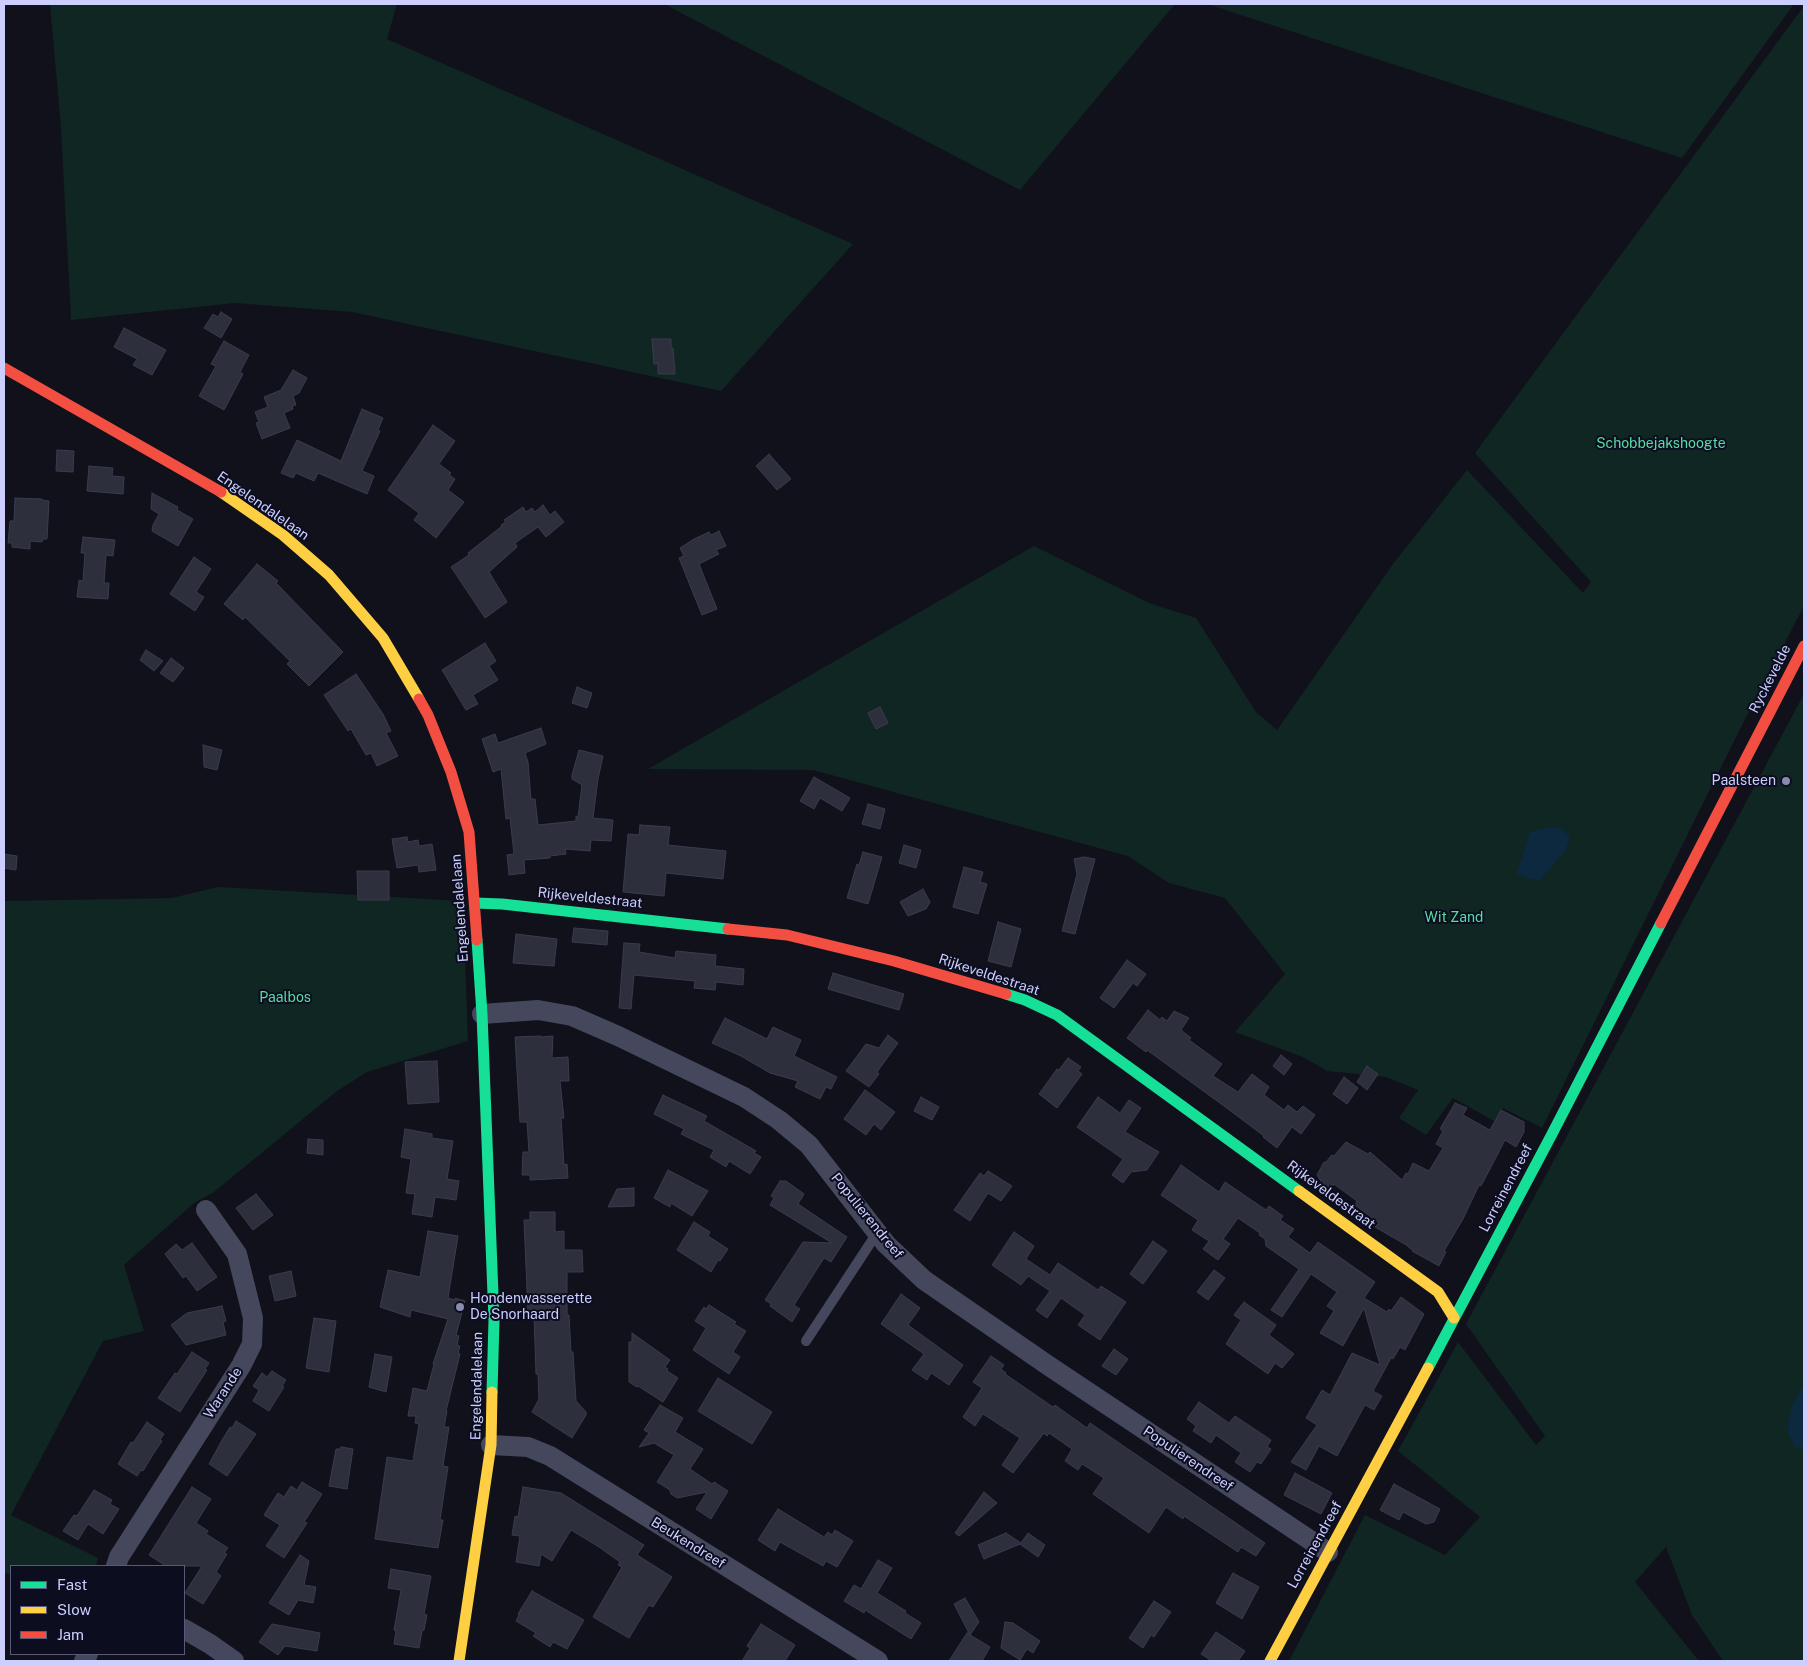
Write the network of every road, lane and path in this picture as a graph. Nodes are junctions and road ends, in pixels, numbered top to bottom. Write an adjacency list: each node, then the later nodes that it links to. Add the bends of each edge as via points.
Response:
1 (4, 368): 4 (street, Engelendalelaan, via 226,495 283,535 329,575 383,638 428,715 451,772 469,832)
2 (1804, 646): 3 (street, Ryckevelde)
3 (1764, 726): 8 (street, Lorreinendreef)
4 (475, 904): 5 (street, Engelendalelaan); 8 (street, Rijkeveldestraat, via 522,906 787,935 1024,1000 1057,1015 1438,1292)
5 (482, 1014): 7 (street, Populierendreef, via 538,1010 572,1016 744,1097 809,1145); 10 (street, Engelendalelaan, via 494,1320)
6 (206, 1210): 12 (street, Warande, via 237,1254 253,1318 252,1344)
7 (877, 1232): 9 (lane); 11 (street, Populierendreef, via 924,1280)
8 (1454, 1318): 11 (street, Lorreinendreef)
9 (806, 1341)
10 (492, 1445): 15 (street, Engelendalelaan); 16 (street, Beukendreef, via 528,1447 550,1456)
11 (1328, 1552): 17 (street, Lorreinendreef)
12 (116, 1565)
13 (185, 1630): 14 (street)
14 (234, 1661)
15 (459, 1661)
16 (878, 1661)
17 (1270, 1661)

